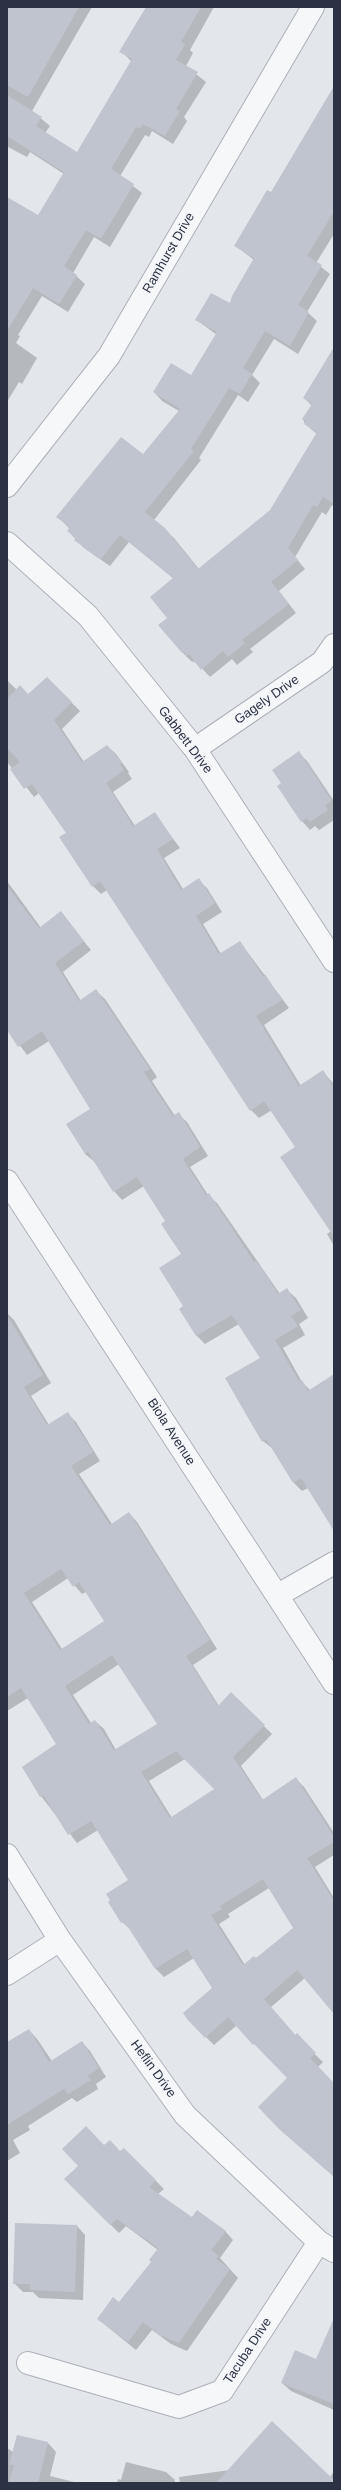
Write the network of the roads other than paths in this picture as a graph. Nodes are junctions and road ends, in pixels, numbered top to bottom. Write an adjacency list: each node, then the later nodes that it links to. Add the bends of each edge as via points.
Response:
1 (313, 7): 2 (street, Ramhurst Drive, via 109,356)
2 (7, 486)
3 (7, 544): 5 (street, Gabbett Drive, via 88,616)
4 (334, 645): 5 (street, Gagely Drive, via 322,662)
5 (195, 749): 6 (street, Gabbett Drive)
6 (334, 961)
7 (7, 1181): 9 (street, Biola Avenue)
8 (334, 1563): 9 (street)
9 (278, 1596): 10 (street, Biola Avenue)
10 (334, 1683)
11 (7, 1855): 12 (street, Heflin Drive)
12 (60, 1940): 13 (street); 14 (street, Heflin Drive, via 185,2115)
13 (7, 1974)
14 (326, 2246): 15 (street, Tacuba Drive, via 222,2391 179,2407)
15 (28, 2363)

